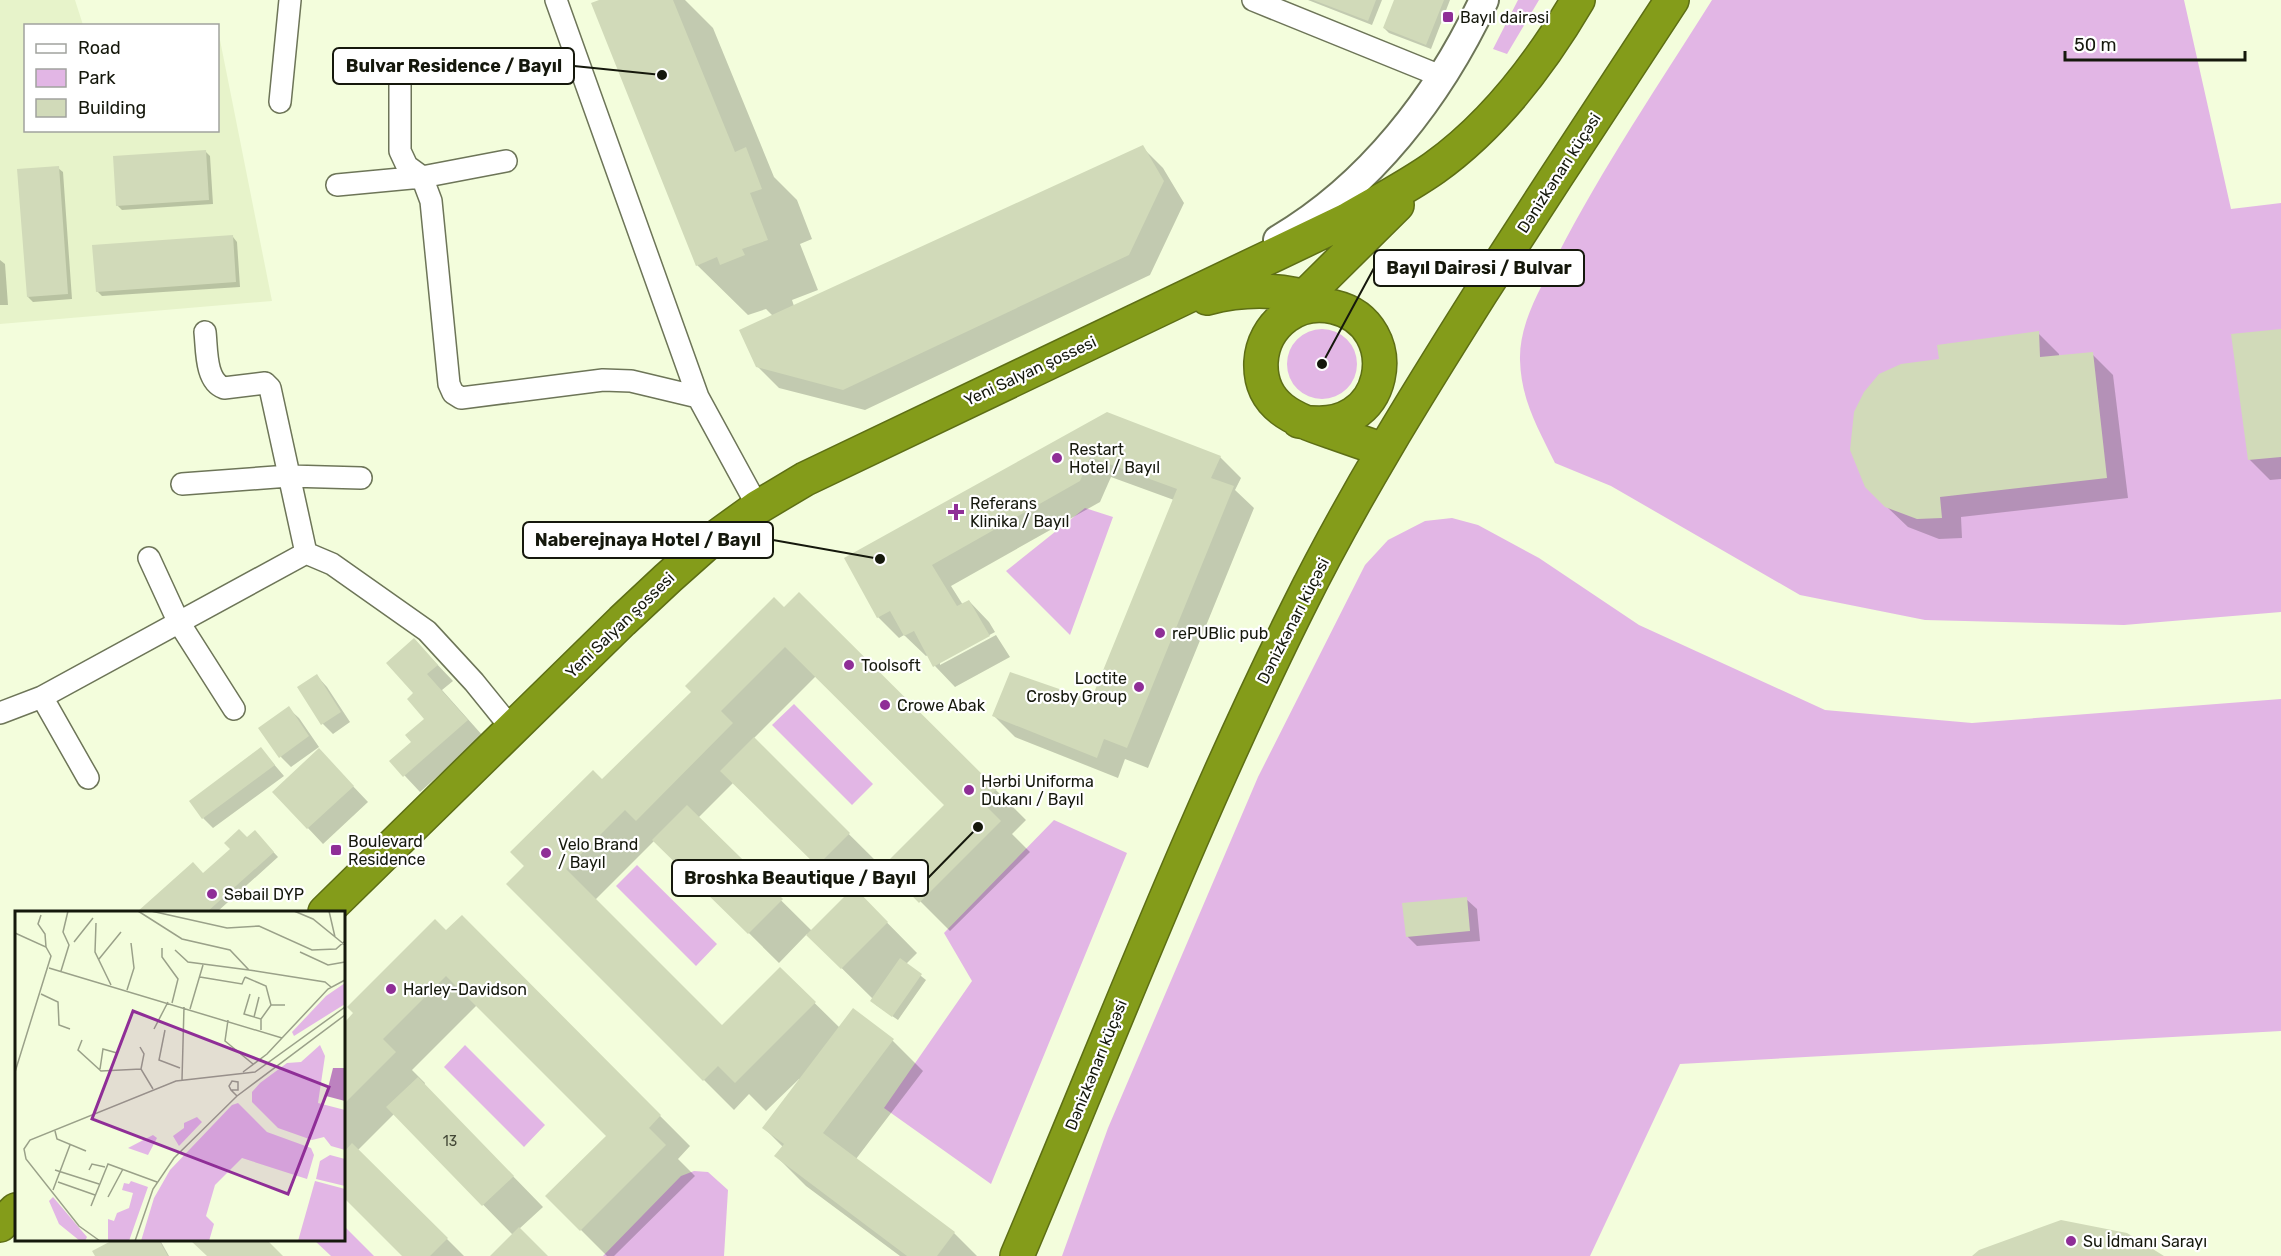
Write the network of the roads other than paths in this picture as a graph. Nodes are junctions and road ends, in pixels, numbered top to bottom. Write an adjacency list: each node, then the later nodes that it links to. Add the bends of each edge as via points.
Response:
1 (290, 0): 9 (street)
2 (556, 0): 20 (street)
3 (1253, 0): 8 (street)
4 (1484, 0): 8 (main road)
5 (1578, 0): 11 (highway, via 1510,97)
6 (1672, 0): 19 (highway, Dənizkənarı küçəsi)
7 (400, 67): 12 (street, via 400,151 406,166)
8 (1443, 76): 15 (main road, via 1404,129 1337,200 1291,232)
9 (280, 102)
10 (506, 161): 12 (street)
11 (1435, 168): 14 (highway); 15 (highway, via 1347,220)
12 (422, 177): 13 (street); 20 (street, via 431,201 453,393 461,398 603,380 631,381)
13 (337, 185)
14 (1305, 296): 15 (highway, via 1284,291 1244,291); 16 (highway); 17 (highway)
15 (1158, 310): 26 (highway, Yeni Salyan şossesi, via 861,451)
16 (1352, 316): 17 (highway, via 1327,305 1313,305); 19 (highway); 21 (highway, via 1374,338 1379,355 1380,373 1370,398 1351,416 1334,423)
17 (1276, 324): 21 (highway, via 1261,353 1264,386 1272,401)
18 (205, 332): 23 (street, via 212,378 219,386 265,383 270,388)
19 (1423, 385): 22 (highway, Dənizkənarı küçəsi)
20 (698, 397): 26 (street)
21 (1299, 421): 22 (highway)
22 (1384, 450): 38 (highway, Dənizkənarı küçəsi, via 1299,606 1199,817)
23 (289, 476): 24 (street); 25 (street); 27 (street)
24 (361, 478)
25 (182, 484)
26 (758, 507): 33 (highway, Yeni Salyan şossesi, via 677,570)
27 (306, 553): 29 (street); 33 (street, via 332,564 427,631)
28 (149, 558): 29 (street)
29 (178, 621): 30 (street); 31 (street)
30 (42, 697): 32 (street); 34 (street)
31 (234, 709)
32 (0, 713)
33 (512, 729): 35 (highway, Yeni Salyan şossesi)
34 (88, 778)
35 (326, 911)
36 (15, 1211): 37 (highway)
37 (0, 1225)
38 (1017, 1256)

